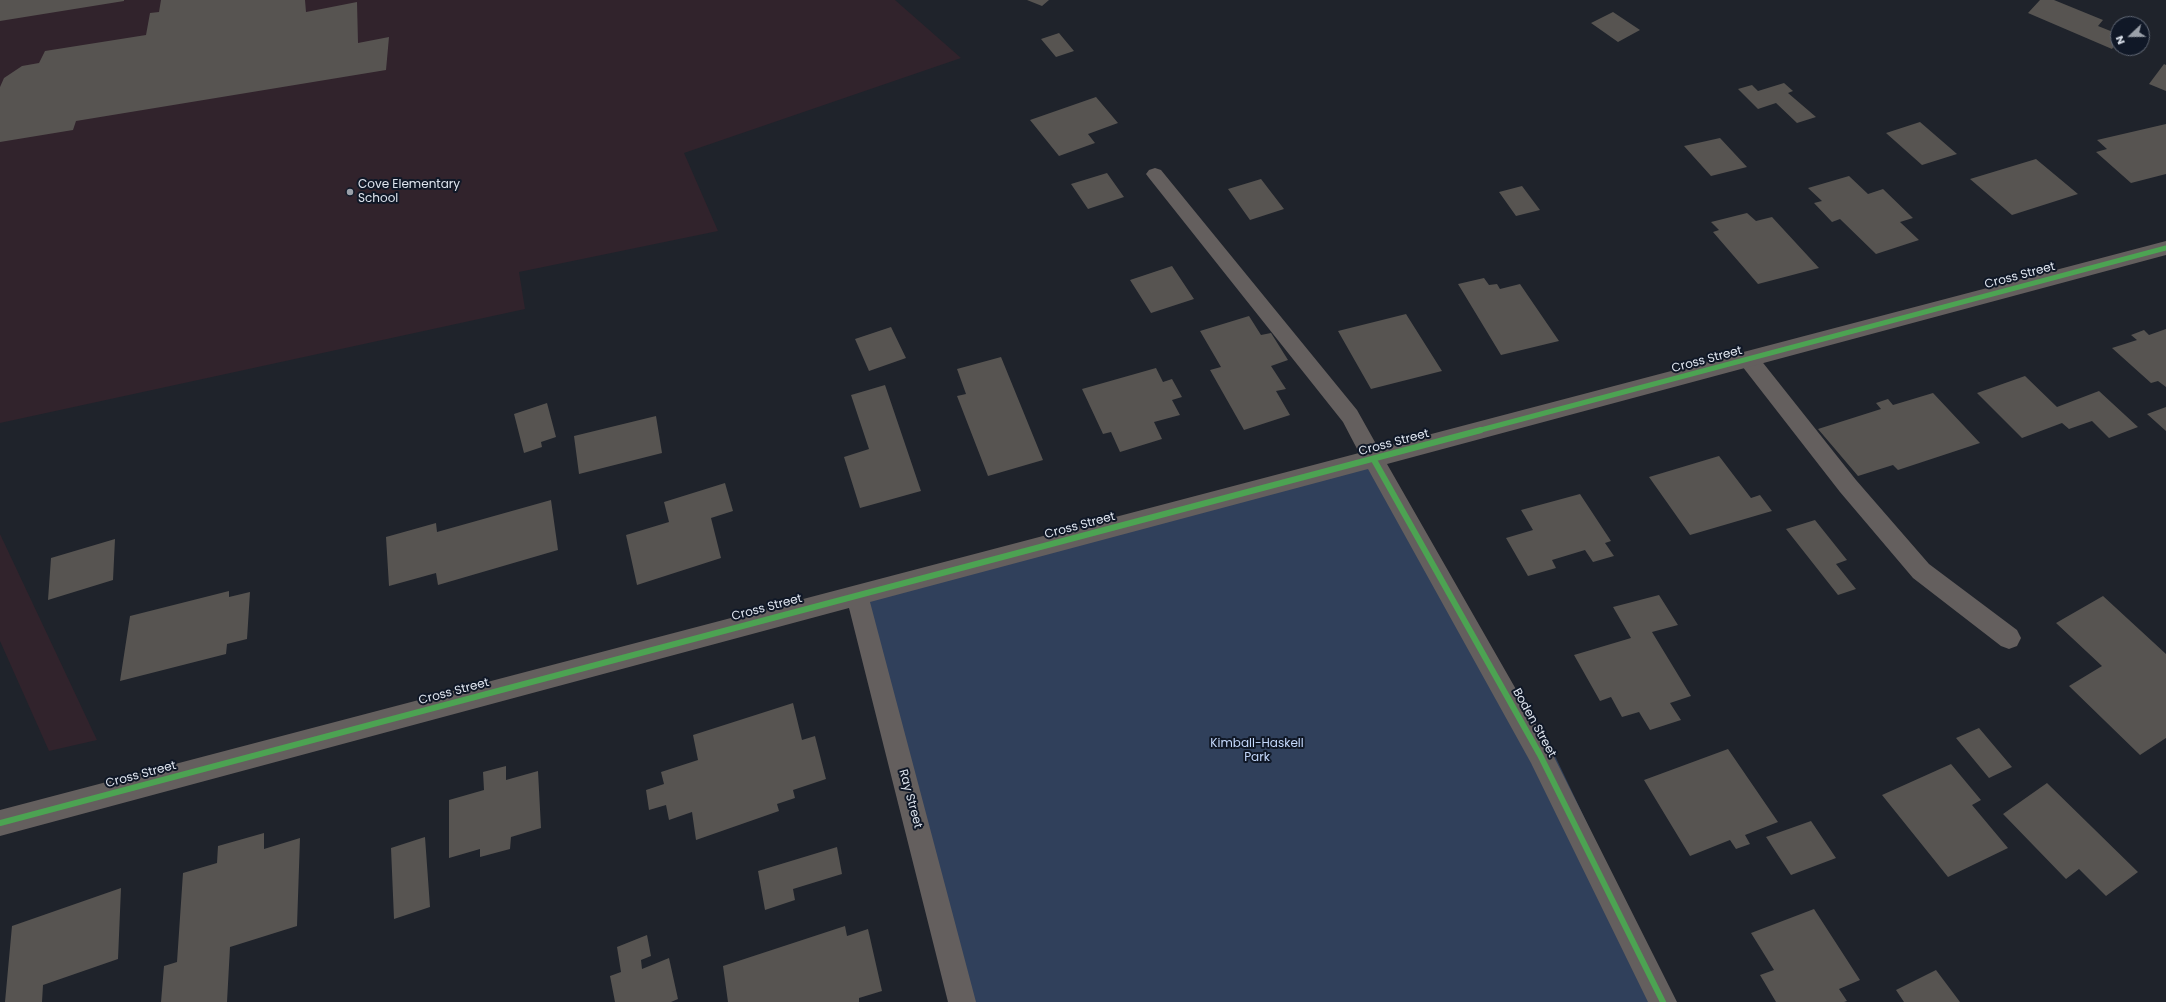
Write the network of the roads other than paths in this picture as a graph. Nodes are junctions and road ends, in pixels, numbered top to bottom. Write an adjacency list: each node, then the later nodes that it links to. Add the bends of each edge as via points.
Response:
1 (1155, 174): 4 (street, Boden Street, via 1350,416)
2 (2166, 248): 3 (street, Cross Street)
3 (1749, 360): 4 (street, Cross Street); 6 (street, via 1848,486 1921,571)
4 (1374, 460): 5 (street, Cross Street); 9 (street, Boden Street, via 1540,755)
5 (857, 596): 7 (street, Cross Street); 8 (street, Ray Street)
6 (2009, 638)
7 (0, 823)
8 (962, 1002)
9 (1663, 1002)

